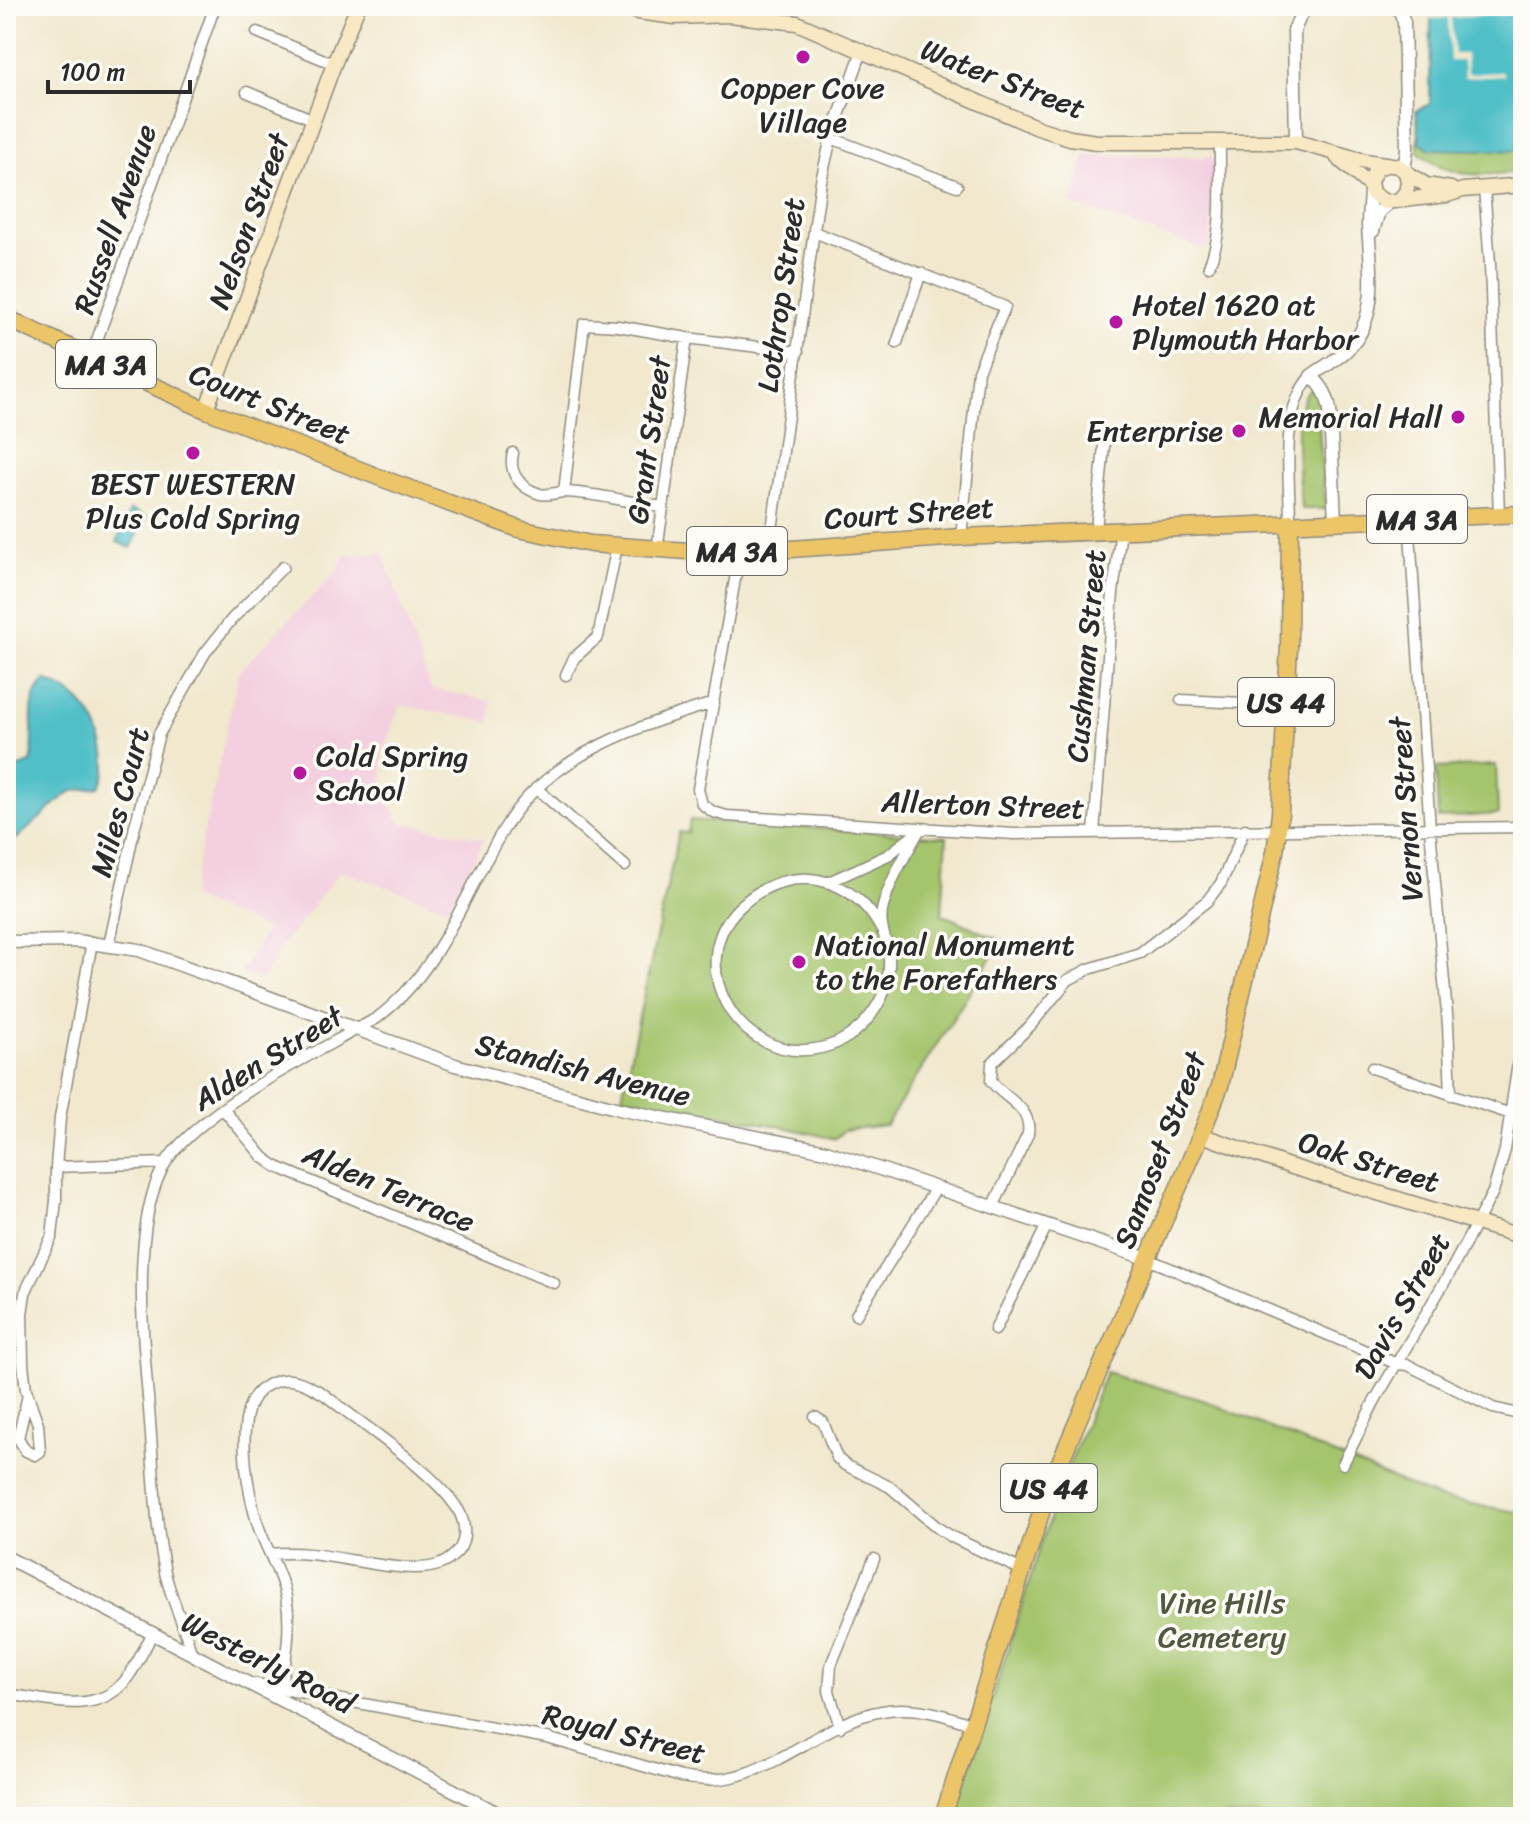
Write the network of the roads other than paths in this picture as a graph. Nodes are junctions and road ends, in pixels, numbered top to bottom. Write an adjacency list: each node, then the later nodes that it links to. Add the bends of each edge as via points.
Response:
1 (215, 6): 31 (street, Russell Avenue)
2 (358, 6): 8 (main road, Nelson Street)
3 (622, 6): 7 (main road, Water Street, via 675,17 777,19)
4 (1308, 6): 13 (street, via 1294,31)
5 (1396, 6): 16 (street, via 1404,22)
6 (257, 32): 8 (street)
7 (862, 51): 11 (street, Lothrop Street); 12 (main road, Water Street, via 1070,138)
8 (334, 64): 10 (main road, Nelson Street)
9 (247, 92): 10 (street)
10 (314, 120): 33 (main road, Nelson Street)
11 (831, 138): 18 (street); 23 (street, Lothrop Street)
12 (1220, 142): 13 (main road, Water Street); 25 (street, via 1218,231)
13 (1296, 142): 14 (main road, Water Street)
14 (1327, 150): 15 (main road, Water Street); 19 (main road, Water Street)
15 (1388, 163): 16 (main road); 19 (main road, via 1373,171)
16 (1405, 172): 21 (main road, via 1426,185); 22 (main road, via 1408,188)
17 (1523, 185): 20 (main road)
18 (957, 186)
19 (1370, 187): 22 (main road, via 1375,197); 24 (street)
20 (1484, 188): 21 (main road); 39 (street)
21 (1463, 190): 22 (main road)
22 (1394, 201): 24 (street, via 1379,211)
23 (814, 232): 26 (street); 30 (street, Lothrop Street)
24 (1371, 238): 32 (street, via 1366,319 1353,344)
25 (1209, 266)
26 (921, 273): 29 (street); 45 (street, via 1005,307 978,371)
27 (6, 318): 31 (main road, Court Street / MA 3A)
28 (687, 338): 30 (street); 36 (street, via 584,324); 37 (street, Grant Street)
29 (897, 343)
30 (798, 352): 49 (street, Lothrop Street)
31 (91, 357): 33 (main road, Court Street / MA 3A)
32 (1311, 376): 41 (street, via 1327,395 1330,410); 42 (street, via 1296,398 1289,423)
33 (206, 410): 46 (main road, Court Street / MA 3A, via 507,525)
34 (1105, 435): 43 (street)
35 (513, 453): 36 (street, via 510,464 520,483 542,495)
36 (564, 492): 37 (street)
37 (663, 507): 47 (street, Grant Street)
38 (1523, 514): 39 (main road, Court Street / MA 3A)
39 (1499, 515): 40 (main road, Court Street / MA 3A)
40 (1409, 519): 41 (main road, Court Street / MA 3A); 60 (street, Vernon Street)
41 (1335, 521): 42 (main road, Court Street / MA 3A)
42 (1290, 522): 44 (main road, Court Street / MA 3A); 54 (main road, Samoset Street / US 44)
43 (1096, 530): 44 (main road, Court Street / MA 3A); 45 (main road, Court Street / MA 3A)
44 (1121, 530): 61 (street, Cushman Street)
45 (961, 537): 49 (main road, Court Street / MA 3A)
46 (617, 546): 47 (main road, Court Street / MA 3A); 51 (street, via 598,637 574,658)
47 (657, 550): 48 (main road, Court Street / MA 3A)
48 (740, 551): 49 (main road, Court Street / MA 3A); 53 (street, Allerton Street)
49 (769, 551)
50 (283, 567): 67 (street, Miles Court, via 205,653 159,734)
51 (566, 675)
52 (1181, 700): 54 (street)
53 (714, 703): 55 (street, Alden Street, via 626,731); 57 (street, Allerton Street, via 698,789 704,808 727,816)
54 (1286, 705): 59 (main road, Samoset Street / US 44)
55 (536, 788): 62 (street); 68 (street, Alden Street, via 506,826 418,980 396,1004)
56 (1523, 827): 60 (street, Allerton Street)
57 (920, 829): 61 (street, Allerton Street); 63 (street, via 888,855); 64 (street, via 891,883)
58 (1245, 829): 59 (street, Allerton Street); 61 (street, Allerton Street); 79 (street, via 1207,901 1140,953 1068,980 992,1063 991,1081 1022,1108 1029,1124)
59 (1278, 829): 60 (street, Allerton Street); 75 (main road, Samoset Street / US 44, via 1226,1063)
60 (1430, 829): 71 (street, Vernon Street)
61 (1094, 833)
62 (625, 866)
63 (829, 882): 64 (street, via 849,890); 64 (street, via 799,880 769,887 738,908 724,929 716,960 719,989 751,1035 801,1050 835,1044 850,1035 884,994 889,959)
64 (881, 929)
65 (6, 942): 66 (street, Standish Avenue)
66 (92, 942): 67 (street, Standish Avenue); 77 (street)
67 (109, 945): 68 (street, Standish Avenue, via 152,954)
68 (358, 1029): 72 (street, Alden Street); 78 (street, Standish Avenue, via 531,1087 826,1151)
69 (1523, 1029): 73 (street, Davis Street)
70 (1372, 1068): 71 (street)
71 (1451, 1095): 73 (street)
72 (224, 1110): 76 (street, Alden Street); 84 (street, Alden Terrace, via 277,1167)
73 (1511, 1114): 74 (street); 80 (street, Davis Street, via 1500,1175)
74 (1523, 1118)
75 (1201, 1135): 80 (main road, Oak Street); 83 (main road, Samoset Street / US 44)
76 (165, 1163): 77 (street); 97 (street, Alden Street, via 148,1218 141,1310 159,1537)
77 (56, 1167): 88 (street, via 52,1236 25,1293 22,1314)
78 (936, 1188): 79 (street, Standish Avenue); 85 (street)
79 (993, 1207): 81 (street, Standish Avenue)
80 (1479, 1222): 82 (main road, Oak Street); 87 (street, Davis Street)
81 (1047, 1225): 83 (street, Standish Avenue); 86 (street)
82 (1523, 1237)
83 (1148, 1259): 87 (street); 95 (main road, Samoset Street / US 44, via 1050,1485)
84 (554, 1283)
85 (856, 1315)
86 (995, 1330)
87 (1397, 1364): 89 (street, via 1493,1408); 91 (street, Davis Street)
88 (28, 1395): 88 (street, via 41,1445 35,1455 18,1438)
89 (1523, 1415)
90 (815, 1417): 95 (street, via 823,1422 845,1465 890,1487 952,1537)
91 (1343, 1464)
92 (270, 1554): 92 (street, via 252,1502 246,1415 259,1390 286,1378 325,1395 426,1475 455,1505 464,1524 462,1545 438,1566 411,1568 296,1551); 99 (street, via 287,1599 288,1646)
93 (6, 1557): 96 (street, Westerly Road)
94 (874, 1559): 102 (street, via 831,1665 829,1691)
95 (1022, 1570): 101 (main road, Samoset Street / US 44)
96 (153, 1633): 97 (street, Westerly Road); 100 (street, via 128,1678 99,1700 68,1703)
97 (191, 1653): 98 (street, Westerly Road)
98 (251, 1683): 99 (street, Royal Street); 103 (street, Westerly Road)
99 (280, 1689): 102 (street, Royal Street, via 547,1738 703,1781 752,1771)
100 (6, 1694)
101 (973, 1725): 102 (street, Royal Street, via 904,1708 870,1713); 104 (main road, Samoset Street / US 44); 105 (main road, Samoset Street / US 44)
102 (840, 1727)
103 (505, 1817)
104 (931, 1817)
105 (943, 1817)

